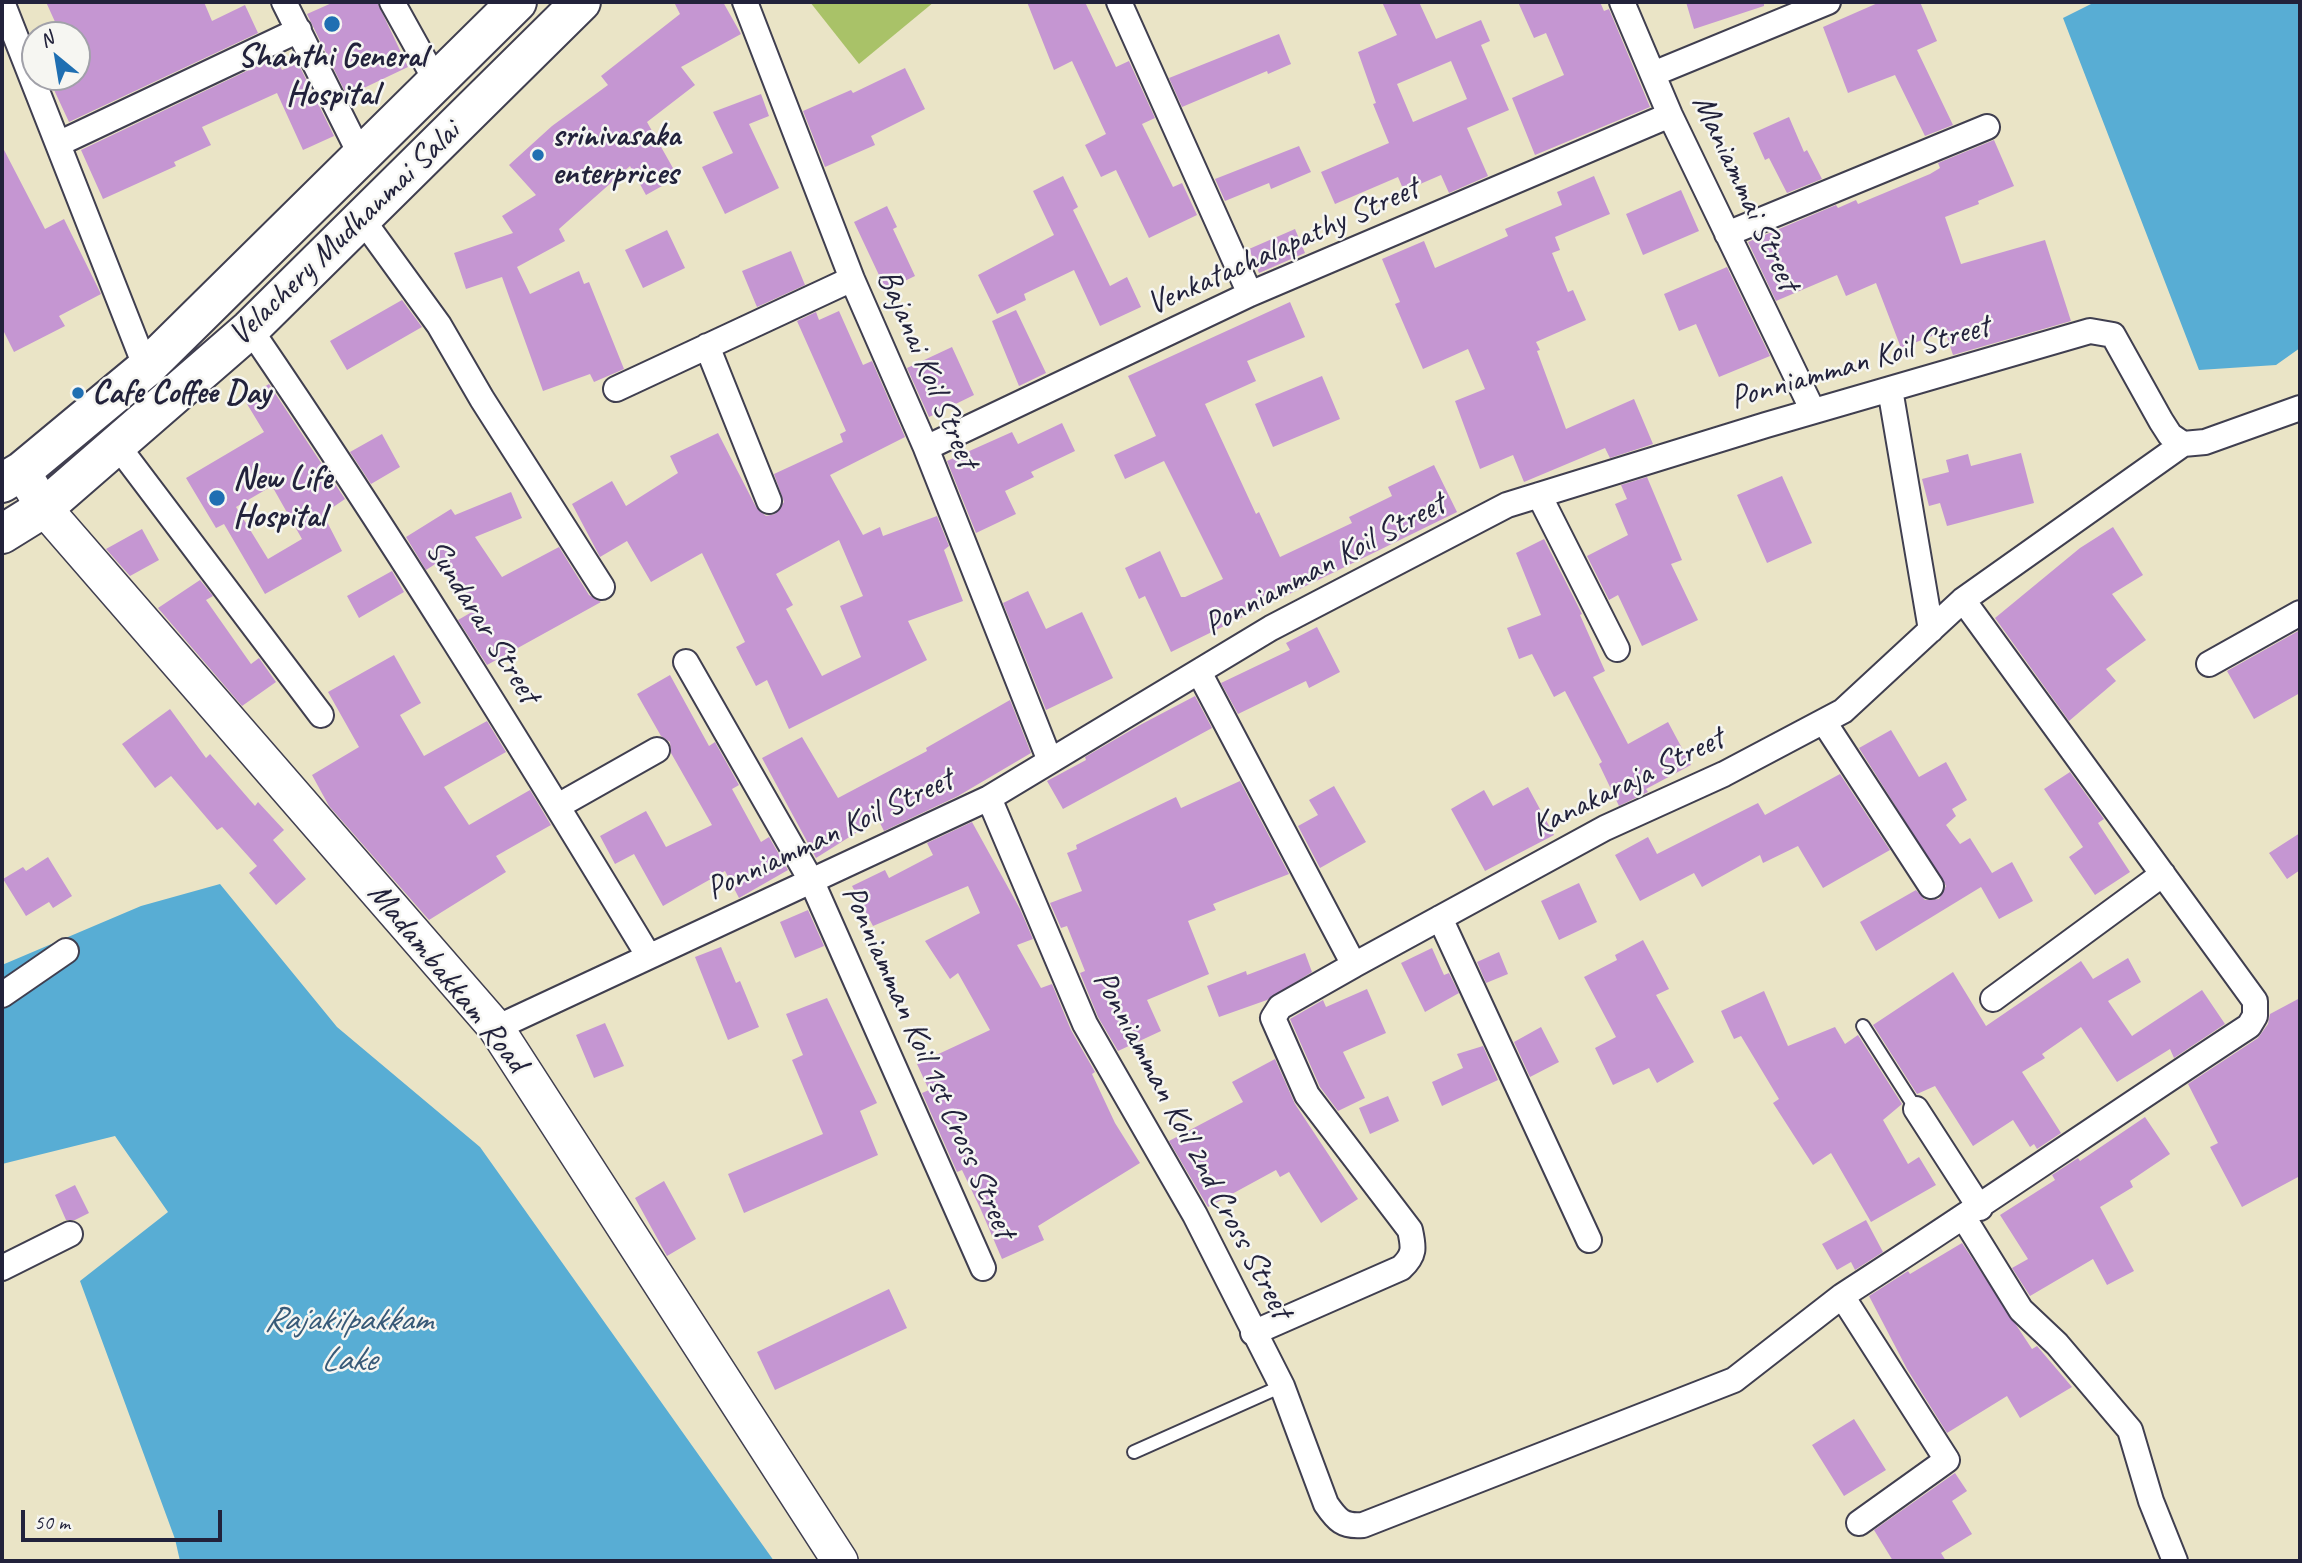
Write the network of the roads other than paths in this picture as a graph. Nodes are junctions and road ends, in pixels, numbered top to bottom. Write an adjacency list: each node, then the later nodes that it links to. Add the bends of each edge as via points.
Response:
1 (2, 2): 15 (street)
2 (284, 2): 10 (street)
3 (392, 2): 12 (street)
4 (517, 2): 12 (main road, Velachery Mudhanmai Salai)
5 (581, 2): 17 (main road, Velachery Mudhanmai Salai)
6 (745, 2): 19 (street, Bajanai Koil Street)
7 (1119, 2): 20 (street)
8 (1622, 2): 11 (street, Maniammai Street)
9 (1828, 2): 11 (street)
10 (299, 30): 15 (street); 16 (street)
11 (1653, 74): 13 (street, Maniammai Street)
12 (436, 81): 16 (main road, Velachery Mudhanmai Salai)
13 (1670, 115): 18 (street, Maniammai Street); 20 (street, Venkatachalapathy Street)
14 (1987, 127): 18 (street)
15 (58, 144): 23 (street)
16 (361, 156): 23 (main road, Velachery Mudhanmai Salai)
17 (362, 219): 21 (main road, Velachery Mudhanmai Salai); 36 (street, via 439,325)
18 (1727, 234): 27 (street, Maniammai Street)
19 (852, 279): 22 (street); 30 (street, Bajanai Koil Street)
20 (1250, 294): 30 (street, Venkatachalapathy Street)
21 (250, 330): 29 (main road, Velachery Mudhanmai Salai); 49 (street, Sundarar Street, via 334,451)
22 (708, 346): 24 (street); 33 (street)
23 (146, 368): 31 (main road, Velachery Mudhanmai Salai)
24 (616, 389)
25 (1890, 389): 27 (street, Ponniamman Koil Street); 28 (street, Ponniamman Koil Street, via 2102,331 2113,335 2161,421); 39 (street)
26 (2300, 408): 28 (street, via 2205,442)
27 (1813, 411): 32 (street, Ponniamman Koil Street)
28 (2183, 444): 37 (street, Kanakaraja Street)
29 (117, 445): 34 (main road, Velachery Mudhanmai Salai); 44 (street)
30 (926, 448): 47 (street, Bajanai Koil Street)
31 (12, 477): 34 (street, Madambakkam Road)
32 (1539, 495): 40 (street); 43 (street, Ponniamman Koil Street, via 1507,505 1271,628)
33 (769, 501)
34 (44, 508): 35 (main road, Velachery Mudhanmai Salai); 60 (street, Madambakkam Road)
35 (2, 534)
36 (603, 587)
37 (1963, 600): 39 (street, Kanakaraja Street); 50 (street)
38 (2300, 613): 42 (street)
39 (1931, 630): 45 (street, Kanakaraja Street, via 1843,711)
40 (1617, 649)
41 (687, 662): 51 (street, Ponniamman Koil 1st Cross Street)
42 (2209, 664)
43 (1199, 672): 47 (street, Ponniamman Koil Street); 56 (street)
44 (321, 715)
45 (1824, 722): 52 (street); 53 (street, Kanakaraja Street, via 1605,828)
46 (657, 750): 49 (street)
47 (1050, 761): 48 (street, Ponniamman Koil Street)
48 (989, 797): 51 (street, Ponniamman Koil Street); 68 (street, Ponniamman Koil 2nd Cross Street, via 1085,1024 1195,1215)
49 (558, 806): 55 (street, Sundarar Street)
50 (2163, 874): 58 (street); 62 (street, via 2255,1001 2255,1016 2249,1026)
51 (812, 882): 55 (street, Ponniamman Koil Street); 66 (street, Ponniamman Koil 1st Cross Street)
52 (1931, 886)
53 (1440, 918): 56 (street, Kanakaraja Street); 64 (street)
54 (66, 951): 57 (street)
55 (649, 955): 60 (street, Ponniamman Koil Street)
56 (1354, 965): 68 (street, Kanakaraja Street, via 1280,1007 1273,1018 1307,1095 1410,1230 1412,1258 1401,1268)
57 (2, 995)
58 (1993, 999)
59 (1863, 1026): 61 (lane)
60 (496, 1028): 72 (street, Madambakkam Road)
61 (1916, 1110): 62 (street)
62 (1972, 1213): 67 (street); 73 (street, via 2021,1311 2057,1344 2130,1430)
63 (70, 1234): 65 (street)
64 (1589, 1240)
65 (2, 1268)
66 (983, 1268)
67 (1842, 1296): 69 (street, Ponniamman Koil 2nd Cross Street, via 1734,1380 1363,1525 1337,1521 1326,1504); 71 (street, via 1947,1460)
68 (1253, 1333): 69 (street, Ponniamman Koil 2nd Cross Street)
69 (1282, 1386): 70 (lane)
70 (1133, 1452)
71 (1859, 1524)
72 (840, 1561)
73 (2175, 1561)

